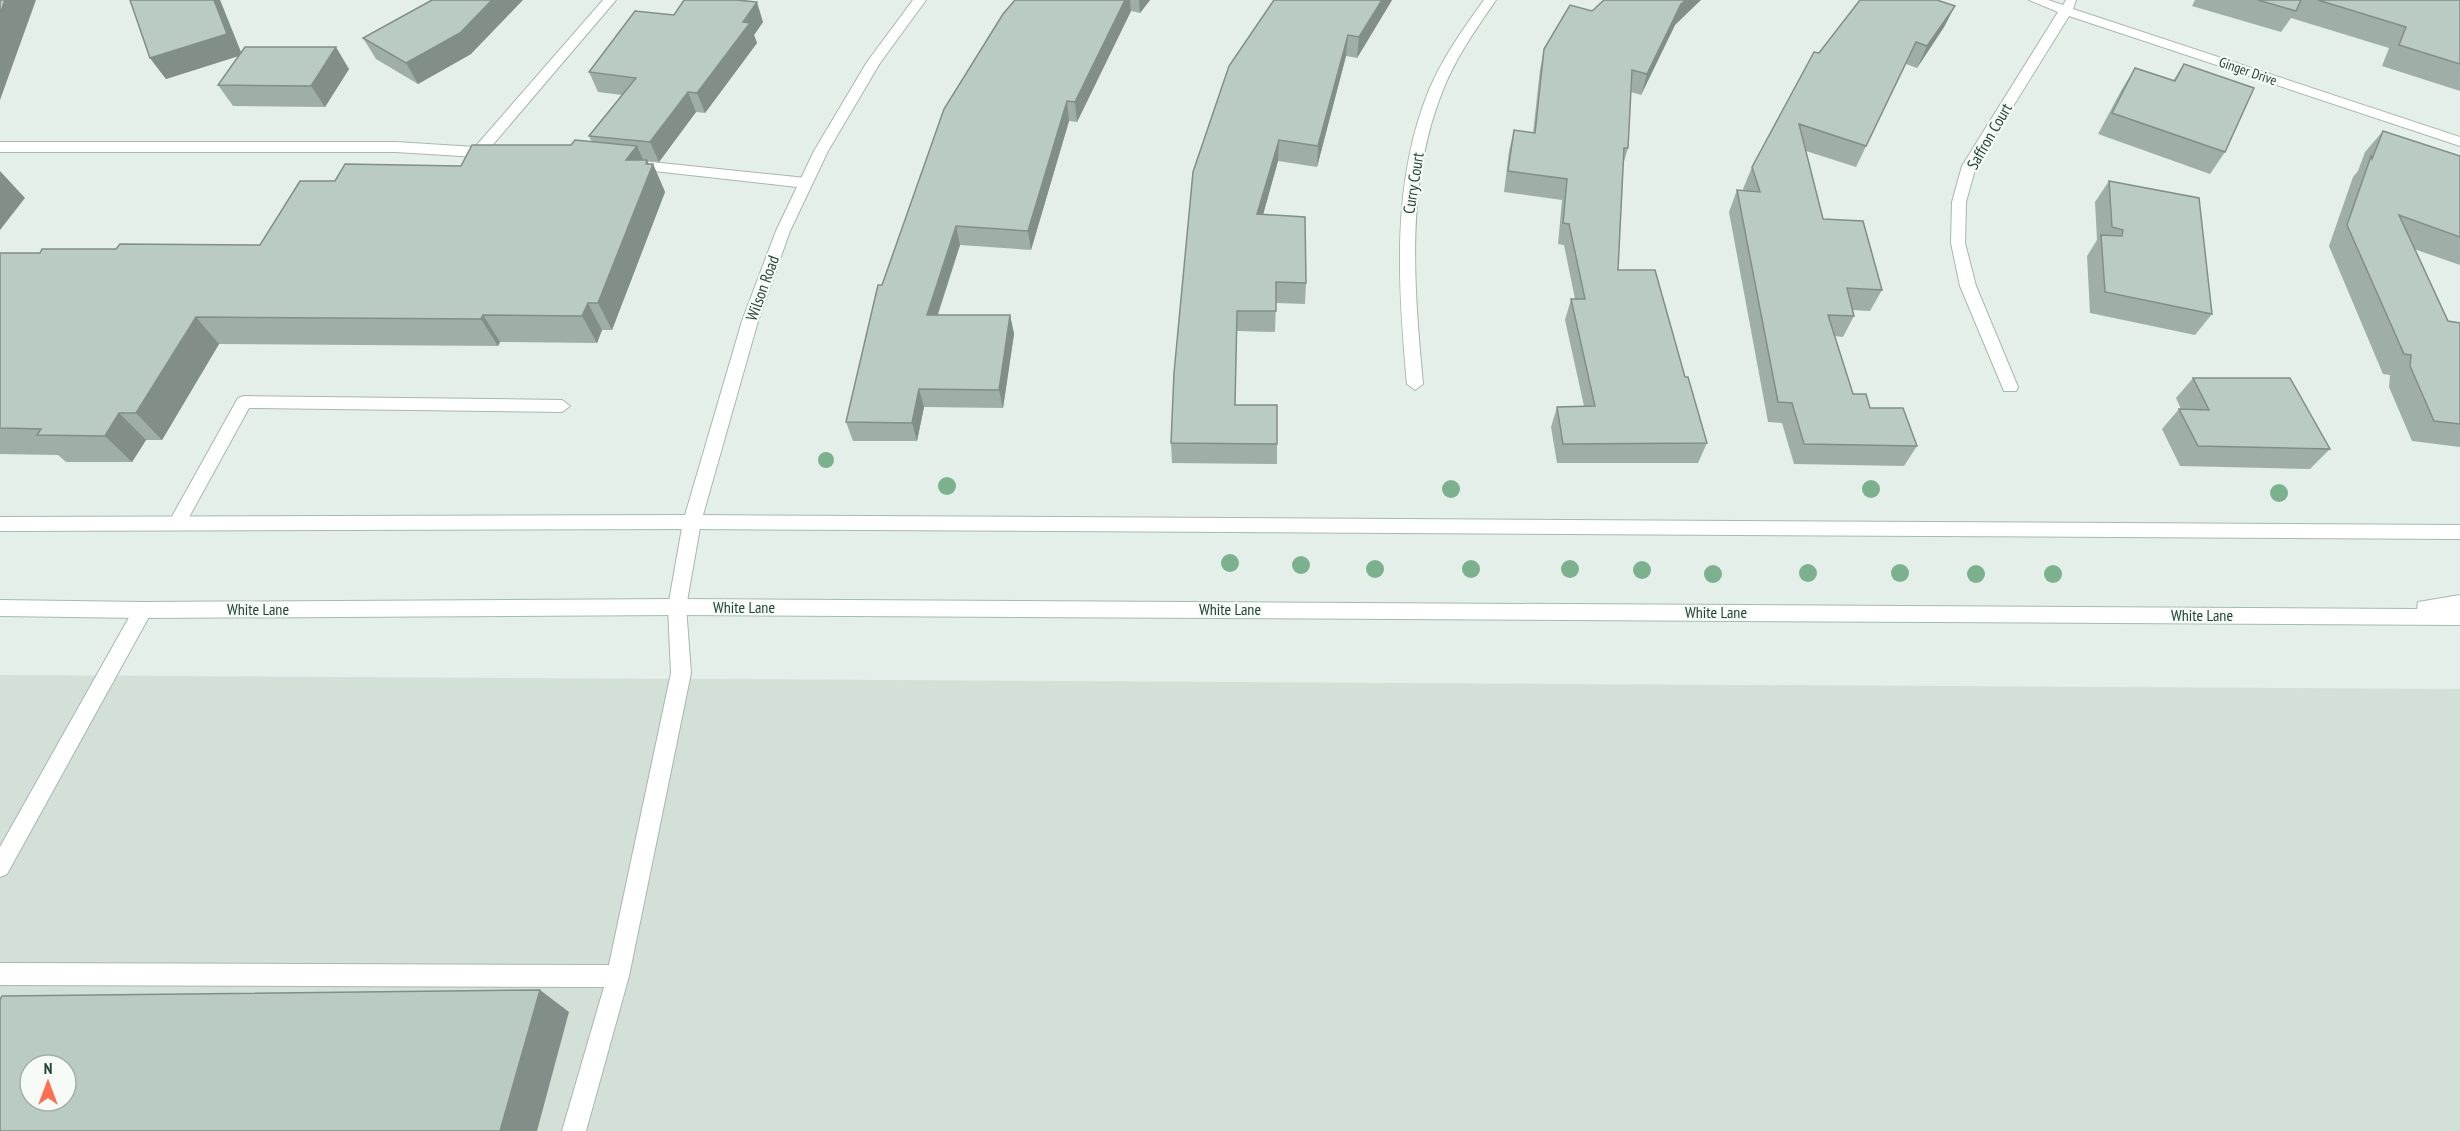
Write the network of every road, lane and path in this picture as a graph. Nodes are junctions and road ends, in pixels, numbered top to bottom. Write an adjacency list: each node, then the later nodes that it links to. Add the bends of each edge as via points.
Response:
1 (610, 0): 8 (main road)
2 (920, 0): 11 (main road, Wilson Road, via 874,62)
3 (1490, 0): 12 (main road, Curry Court, via 1446,68 1426,116 1410,180 1405,239)
4 (2035, 0): 5 (main road, Ginger Drive)
5 (2069, 5): 6 (main road, Ginger Drive); 13 (main road, Saffron Court, via 1969,166 1959,202 1958,243 1968,286)
6 (2460, 142)
7 (0, 147): 8 (main road, via 396,147)
8 (480, 151): 9 (main road)
9 (513, 154)
10 (614, 163): 11 (main road)
11 (806, 183): 15 (main road, Wilson Road, via 783,231 750,321)
12 (1415, 384)
13 (2010, 387)
14 (562, 406): 17 (main road, via 244,402)
15 (692, 522): 17 (main road); 18 (main road); 20 (main road, Wilson Road)
16 (0, 524): 17 (main road)
17 (176, 525)
18 (2460, 532)
19 (2460, 603): 23 (main road)
20 (677, 607): 22 (main road, White Lane); 23 (main road, White Lane); 27 (main road, Wilson Road, via 681,673)
21 (0, 608): 22 (main road, White Lane)
22 (143, 610): 25 (main road)
23 (2331, 616): 24 (main road, White Lane)
24 (2460, 617)
25 (0, 867)
26 (0, 974): 27 (main road)
27 (618, 976): 28 (main road, Wilson Road)
28 (574, 1131)

